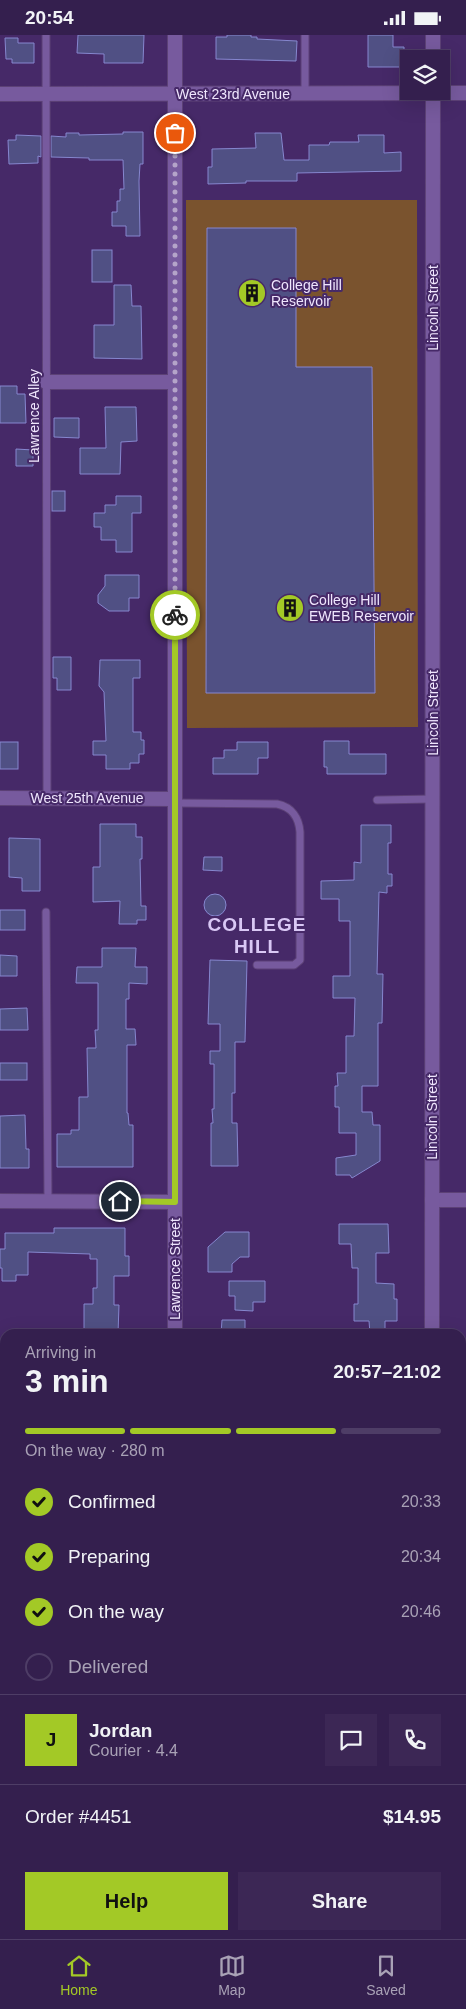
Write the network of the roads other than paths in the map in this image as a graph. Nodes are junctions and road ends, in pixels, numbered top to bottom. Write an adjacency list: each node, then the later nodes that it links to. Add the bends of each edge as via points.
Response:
1 (46, 35): 10 (lane, Lawrence Alley)
2 (175, 35): 11 (street, Lawrence Street)
3 (305, 35): 12 (lane)
4 (433, 35): 5 (street)
5 (433, 50)
6 (400, 93): 12 (street, West 23rd Avenue)
7 (450, 93): 8 (street, West 23rd Avenue)
8 (466, 93)
9 (0, 94): 10 (street, West 23rd Avenue)
10 (46, 94): 11 (street, West 23rd Avenue); 14 (lane, Lawrence Alley)
11 (175, 94): 12 (street, West 23rd Avenue); 15 (street, Lawrence Street)
12 (306, 94)
13 (433, 100): 18 (street, Lincoln Street)
14 (46, 381): 15 (street); 17 (lane, Lawrence Alley)
15 (175, 382): 20 (street, Lawrence Street)
16 (0, 798): 17 (street, West 25th Avenue)
17 (47, 798): 20 (street, West 25th Avenue)
18 (433, 799): 19 (lane); 23 (street, Lincoln Street)
19 (377, 800)
20 (175, 801): 22 (lane, via 277,804 286,807 297,818 300,833 300,962 294,965); 27 (street, Lawrence Street)
21 (46, 912): 25 (lane)
22 (258, 965)
23 (432, 1200): 26 (street); 29 (street, Lincoln Street)
24 (0, 1201): 25 (street)
25 (48, 1201): 27 (street)
26 (466, 1201)
27 (175, 1202): 28 (street, Lawrence Street)
28 (175, 1329)
29 (432, 1329)

